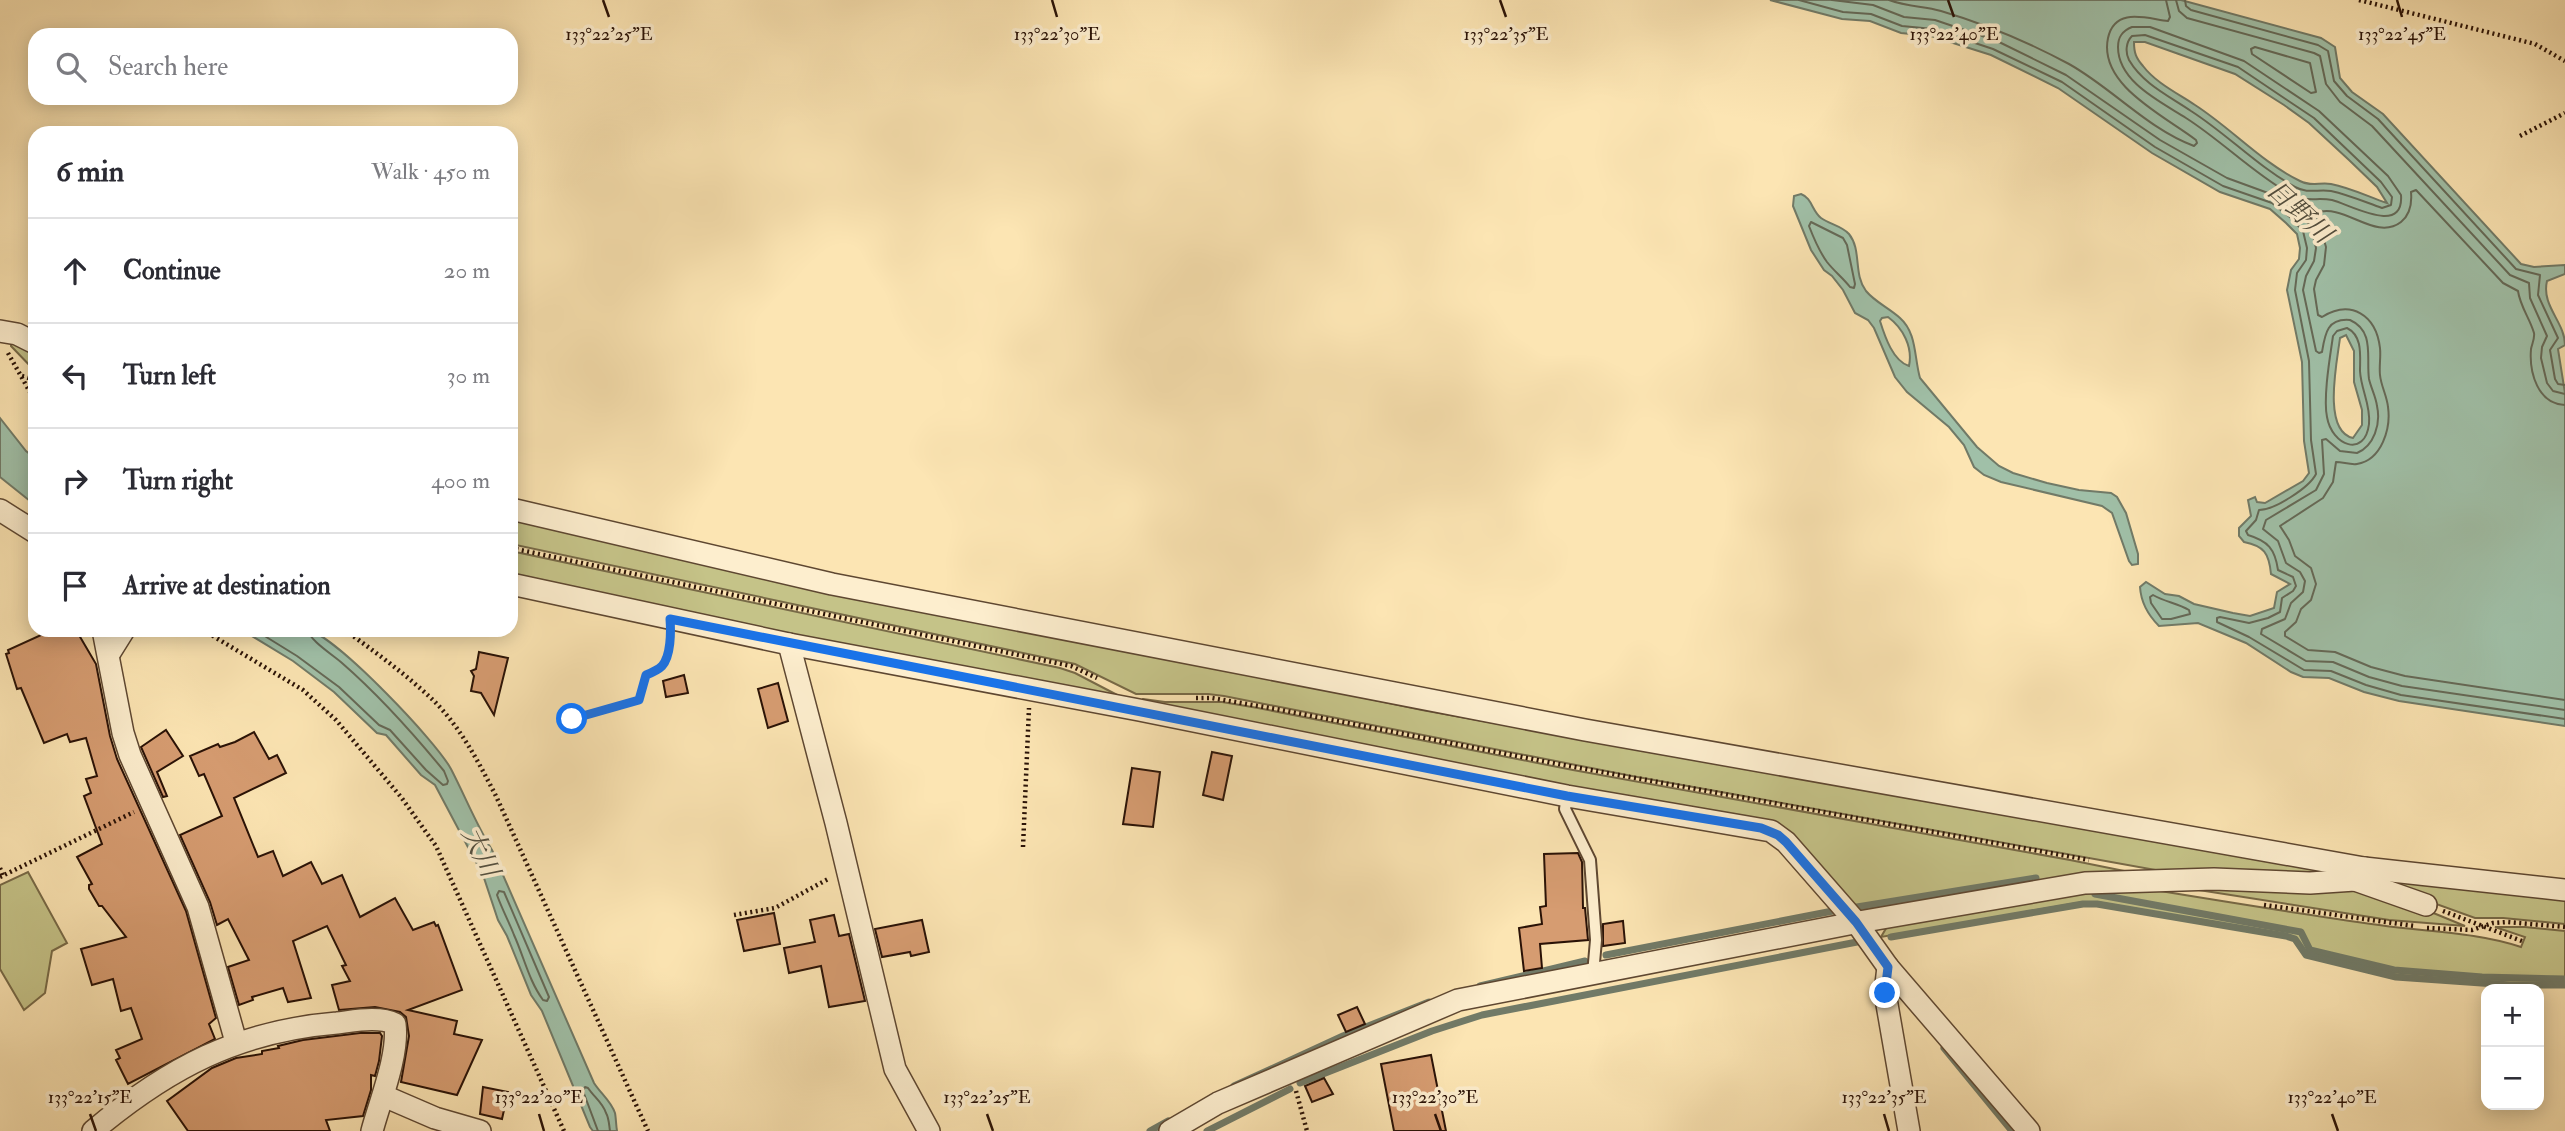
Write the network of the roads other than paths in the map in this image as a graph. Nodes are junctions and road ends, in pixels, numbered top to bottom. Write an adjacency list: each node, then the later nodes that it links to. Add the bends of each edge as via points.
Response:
1 (28, 339): 2 (street, via 17,334)
2 (3, 340)
3 (0, 510): 5 (street)
4 (518, 511): 12 (street, via 832,584)
5 (28, 528)
6 (518, 585): 9 (street)
7 (105, 637): 10 (street)
8 (120, 637): 10 (street)
9 (789, 644): 11 (street); 23 (street, via 895,1069)
10 (109, 654): 18 (street, via 130,755 198,907)
11 (1567, 796): 15 (street, via 1771,831); 17 (lane, via 1565,809 1590,860 1596,940)
12 (2359, 874): 13 (street); 14 (street); 15 (street, via 2310,883 2214,878 2085,883)
13 (2565, 890)
14 (2426, 905)
15 (1856, 922): 16 (street); 17 (street)
16 (1888, 967): 25 (street, via 1885,993); 26 (street)
17 (1593, 974): 24 (street, via 1458,1000 1218,1103)
18 (236, 1042): 19 (street, via 321,1024 389,1021 396,1024 396,1030); 20 (street, via 156,1083)
19 (384, 1096): 21 (street); 22 (street)
20 (93, 1131)
21 (372, 1131)
22 (480, 1131)
23 (929, 1131)
24 (1170, 1131)
25 (1909, 1131)
26 (2029, 1131)

